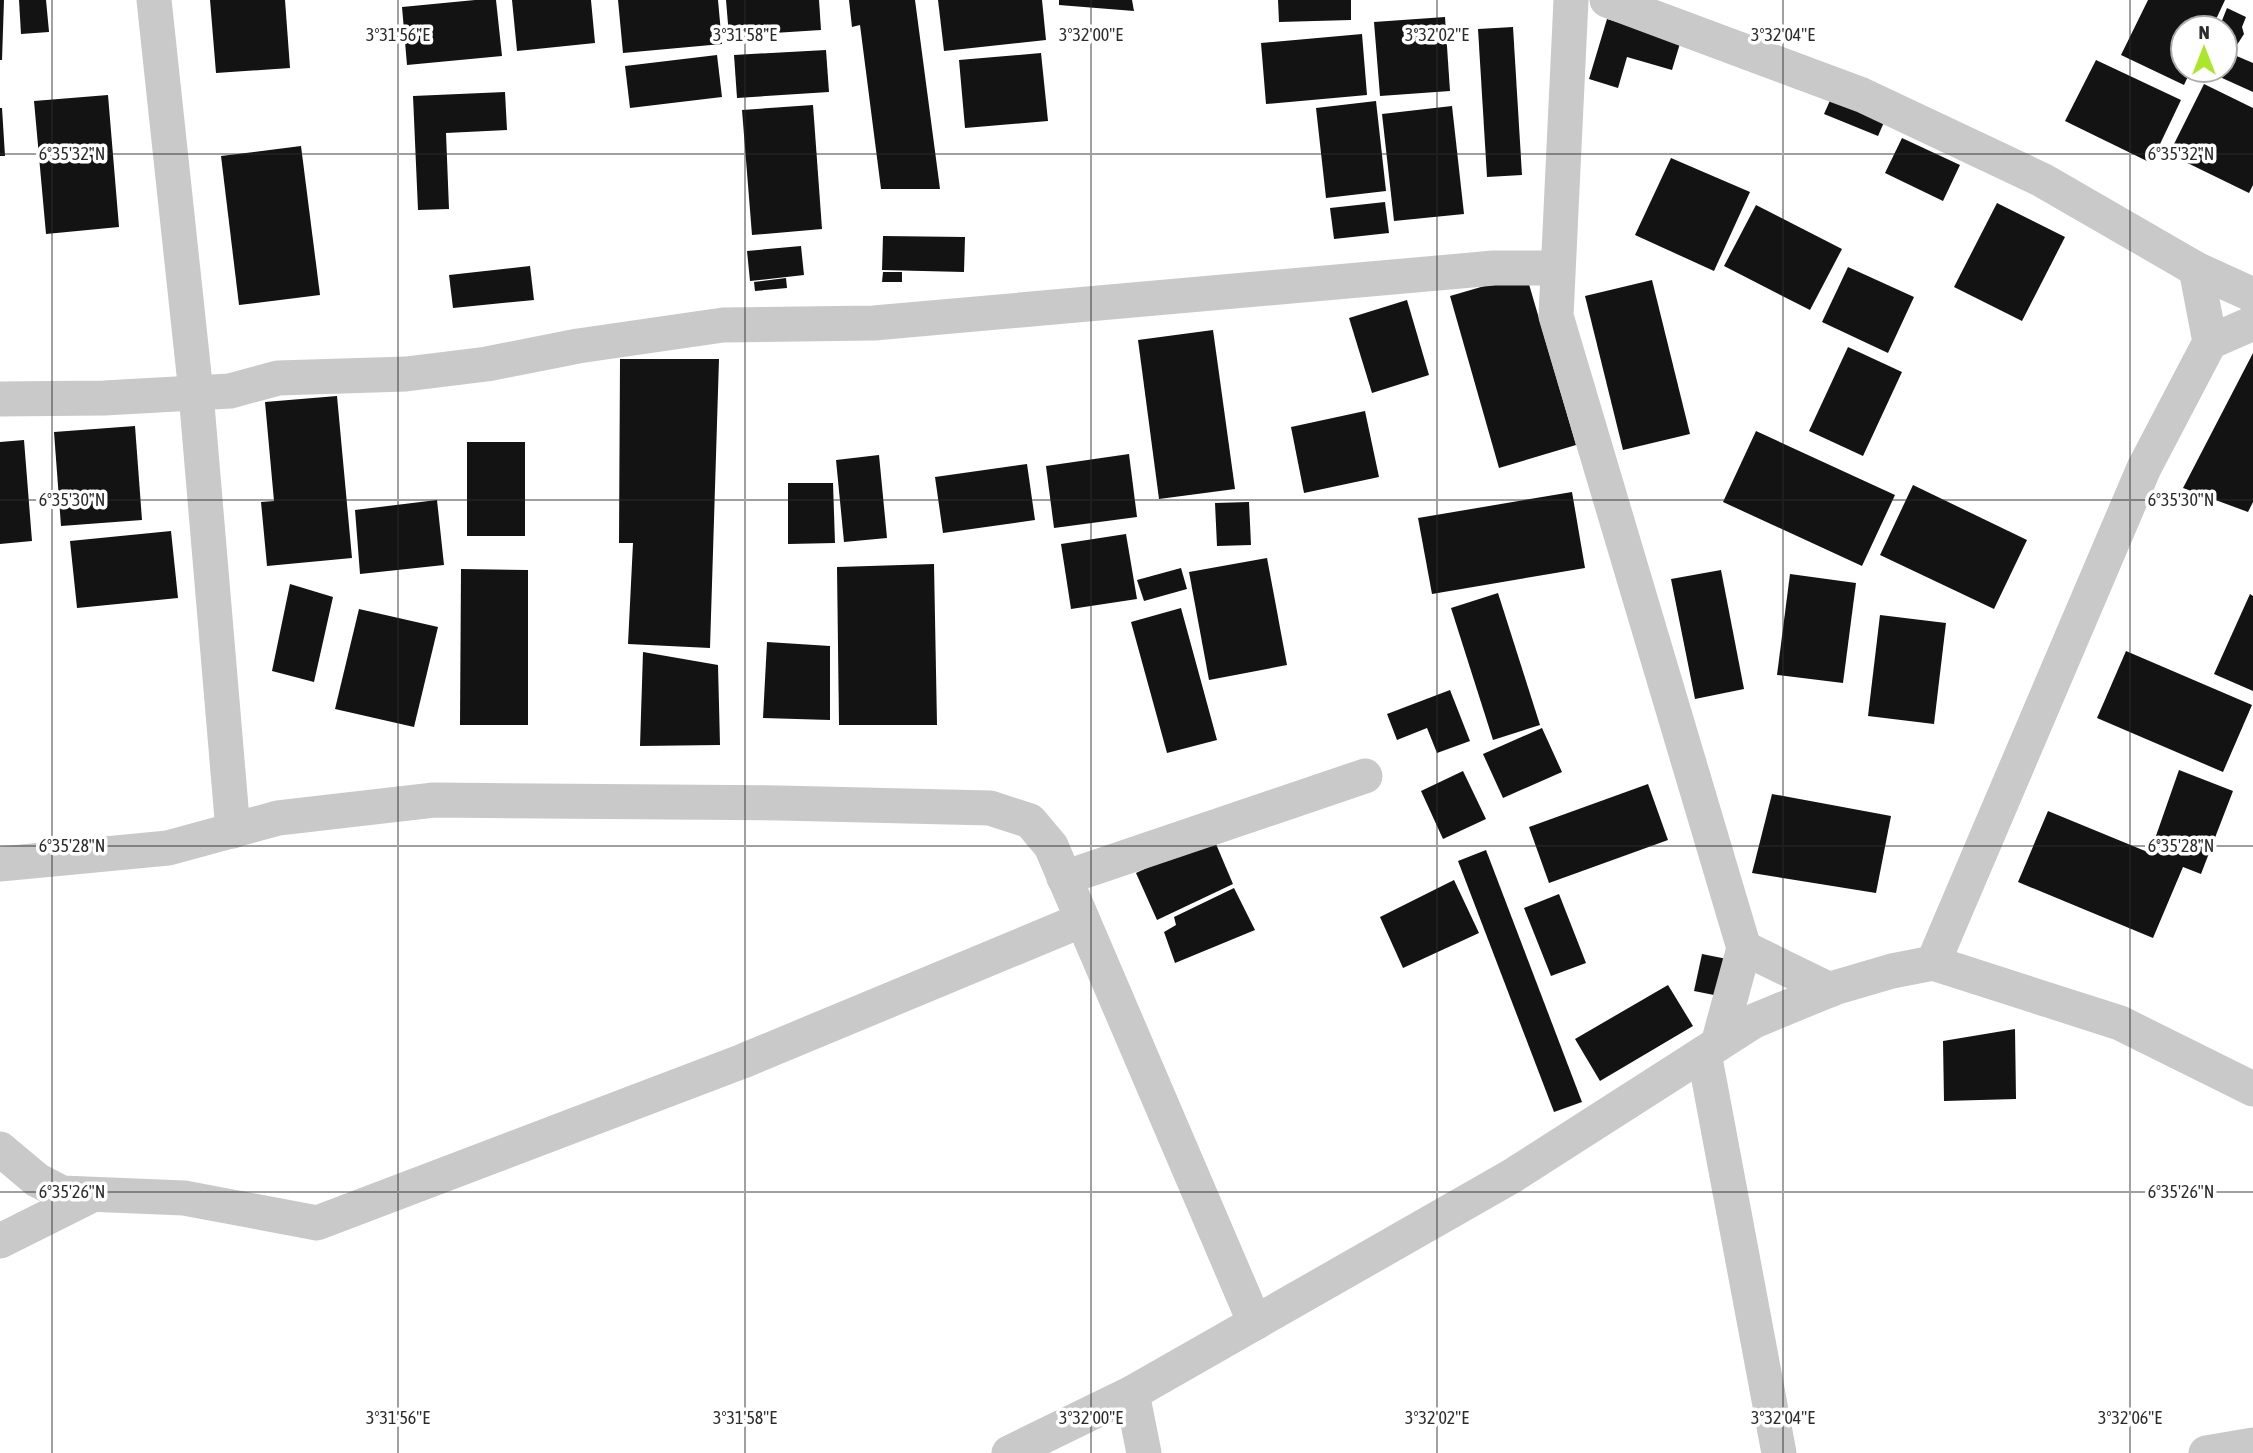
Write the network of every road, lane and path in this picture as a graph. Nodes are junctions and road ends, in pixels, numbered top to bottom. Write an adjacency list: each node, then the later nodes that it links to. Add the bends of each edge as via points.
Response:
1 (154, 0): 9 (street)
2 (1571, 0): 4 (street)
3 (1607, 0): 5 (street, via 1861,95 2042,180)
4 (1557, 268): 9 (street, via 1494,268 874,323 723,325 474,366 406,374 278,378 230,391); 16 (street, via 1556,316)
5 (2196, 269): 6 (street); 8 (street)
6 (2253, 295)
7 (2253, 323): 8 (street)
8 (2210, 342): 17 (street, via 2144,468)
9 (196, 393): 10 (street); 12 (street)
10 (0, 399)
11 (1365, 776): 14 (street)
12 (233, 831): 13 (street, via 168,848); 14 (street, via 278,818 434,800 990,808 1030,821 1051,846)
13 (0, 864)
14 (1064, 878): 15 (street)
15 (1082, 920): 22 (street, via 743,1060 317,1223 184,1198); 24 (street)
16 (1744, 948): 18 (street); 19 (street)
17 (1933, 963): 18 (street); 20 (street, via 2120,1023)
18 (1830, 990): 19 (street, via 1754,1021)
19 (1711, 1048): 24 (street, via 1512,1176); 29 (street)
20 (2253, 1089)
21 (0, 1149): 22 (street, via 37,1180 62,1193)
22 (92, 1195): 23 (street)
23 (0, 1241)
24 (1255, 1323): 25 (street)
25 (1132, 1393): 27 (street); 28 (street)
26 (2253, 1445): 30 (street)
27 (1009, 1453)
28 (1144, 1453)
29 (1779, 1453)
30 (2206, 1453)

